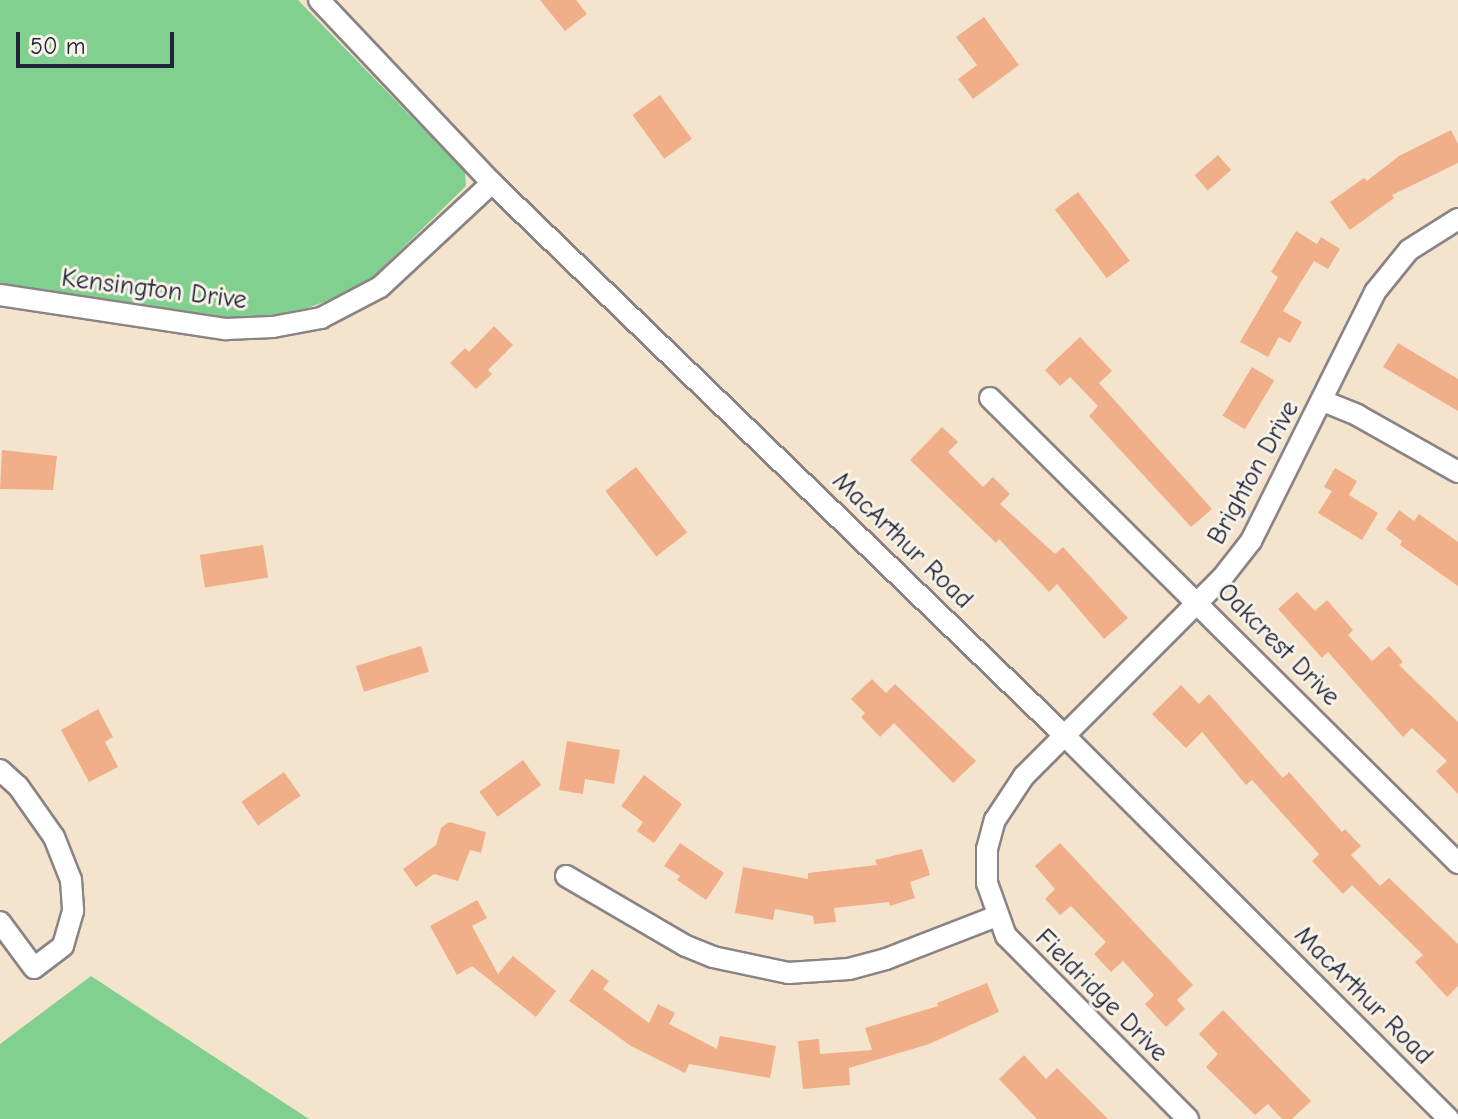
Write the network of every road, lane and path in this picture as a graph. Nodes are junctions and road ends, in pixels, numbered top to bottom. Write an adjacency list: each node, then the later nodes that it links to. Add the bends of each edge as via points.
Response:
1 (319, 0): 2 (street, MacArthur Road)
2 (492, 183): 4 (street, Kensington Drive, via 380,287 321,318 226,329); 9 (street, MacArthur Road)
3 (1458, 219): 6 (street, Brighton Drive, via 1397,262 1375,292)
4 (0, 295)
5 (990, 398): 8 (street, Oakcrest Drive)
6 (1323, 401): 7 (street); 8 (street, Brighton Drive, via 1251,541)
7 (1458, 472)
8 (1198, 602): 9 (street, Brighton Drive); 11 (street, Oakcrest Drive)
9 (1065, 736): 13 (street, Fieldridge Drive, via 1010,793 995,820 986,866); 16 (street, MacArthur Road)
10 (0, 770): 14 (street, via 54,837 71,880 70,932 63,946 34,968)
11 (1458, 863)
12 (566, 876): 13 (street, via 686,946 788,973 849,969 886,959)
13 (997, 916): 15 (street, Fieldridge Drive, via 1015,947)
14 (0, 922)
15 (1188, 1119)
16 (1449, 1119)

